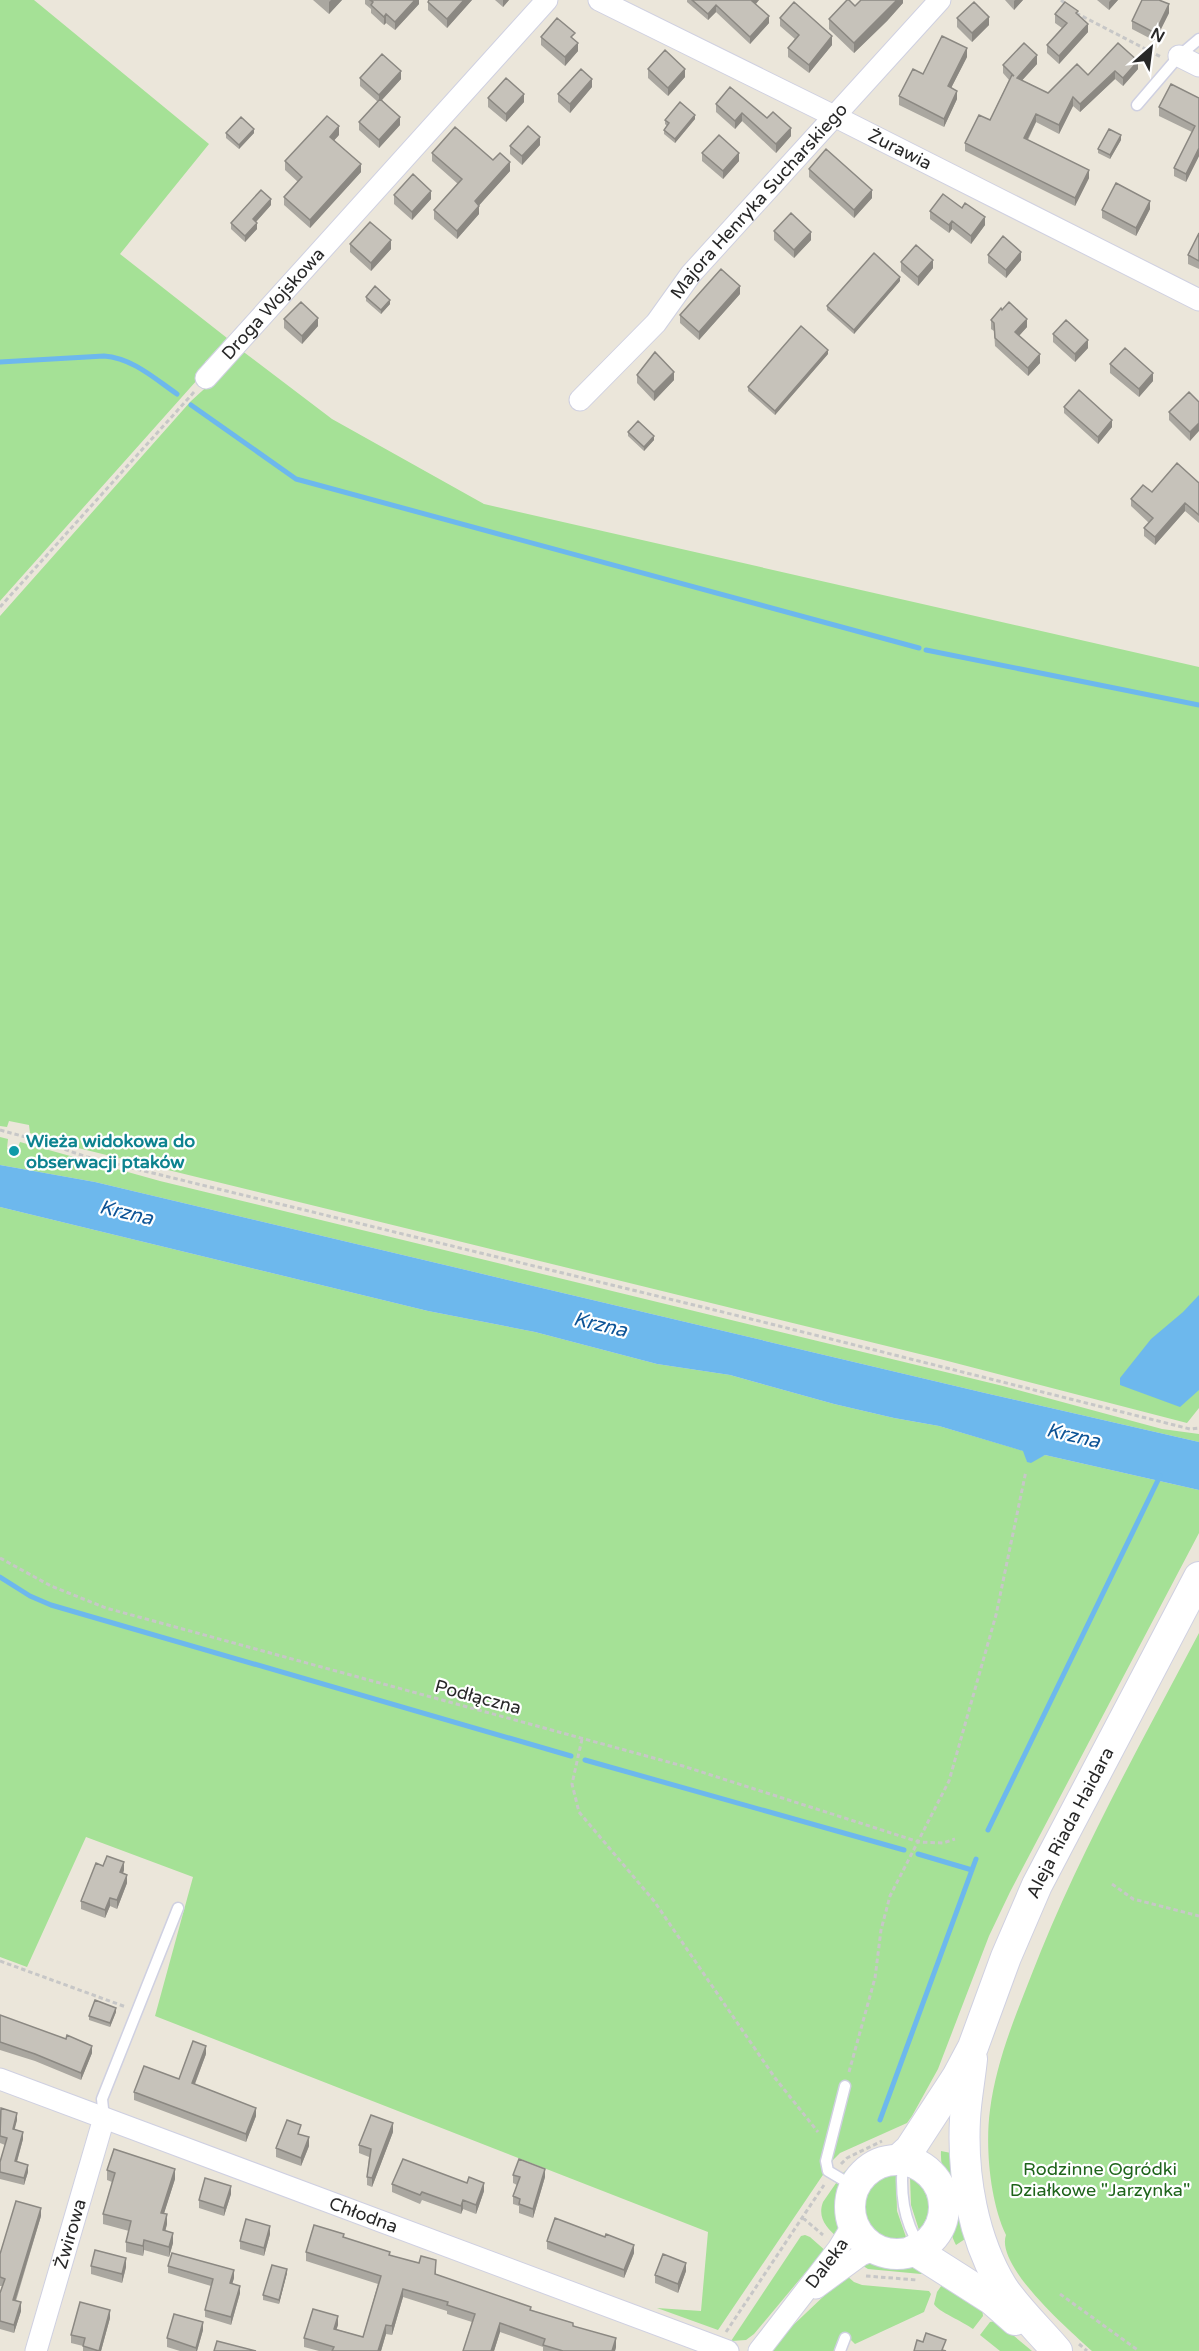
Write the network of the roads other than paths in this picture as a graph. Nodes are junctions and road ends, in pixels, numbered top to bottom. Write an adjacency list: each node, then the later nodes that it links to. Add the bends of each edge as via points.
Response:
1 (547, 0): 10 (street, Droga Wojskowa)
2 (599, 0): 8 (street, Żurawia)
3 (940, 0): 8 (street, Majora Henryka Sucharskiego)
4 (1199, 39): 5 (lane)
5 (1176, 60): 6 (street); 7 (lane)
6 (1199, 66)
7 (1137, 105)
8 (834, 116): 9 (street, Żurawia); 11 (street, Majora Henryka Sucharskiego, via 692,274 656,323)
9 (1199, 300)
10 (206, 378)
11 (580, 400)
12 (1199, 1577): 14 (street, Aleja Riada Haidara, via 1037,1885)
13 (178, 1908): 18 (lane, via 102,2099)
14 (973, 2047): 15 (street, Aleja Riada Haidara); 34 (street, via 964,2147 976,2224 1004,2288)
15 (957, 2077): 19 (street, Aleja Riada Haidara, via 910,2149); 20 (street, Aleja Riada Haidara, via 937,2142)
16 (0, 2079): 18 (street, Chłodna)
17 (845, 2086): 21 (lane, via 826,2161 828,2171)
18 (104, 2118): 29 (street, Chłodna); 30 (street, Żwirowa)
19 (898, 2153): 20 (street); 21 (street); 25 (lane, via 902,2200)
20 (932, 2176): 23 (street, via 943,2199)
21 (843, 2181): 22 (street)
22 (854, 2223): 24 (street, via 859,2233); 27 (street, Daleka)
23 (941, 2224): 25 (street, via 930,2240); 26 (street, via 946,2240)
24 (877, 2248): 25 (street, via 895,2253); 27 (street, Daleka, via 861,2255)
25 (917, 2249): 26 (street)
26 (991, 2299): 33 (street)
27 (798, 2301): 31 (street, Daleka)
28 (845, 2338): 32 (lane)
29 (725, 2350)
30 (36, 2351)
31 (759, 2351)
32 (840, 2351)
33 (1052, 2351)
34 (1057, 2351)

